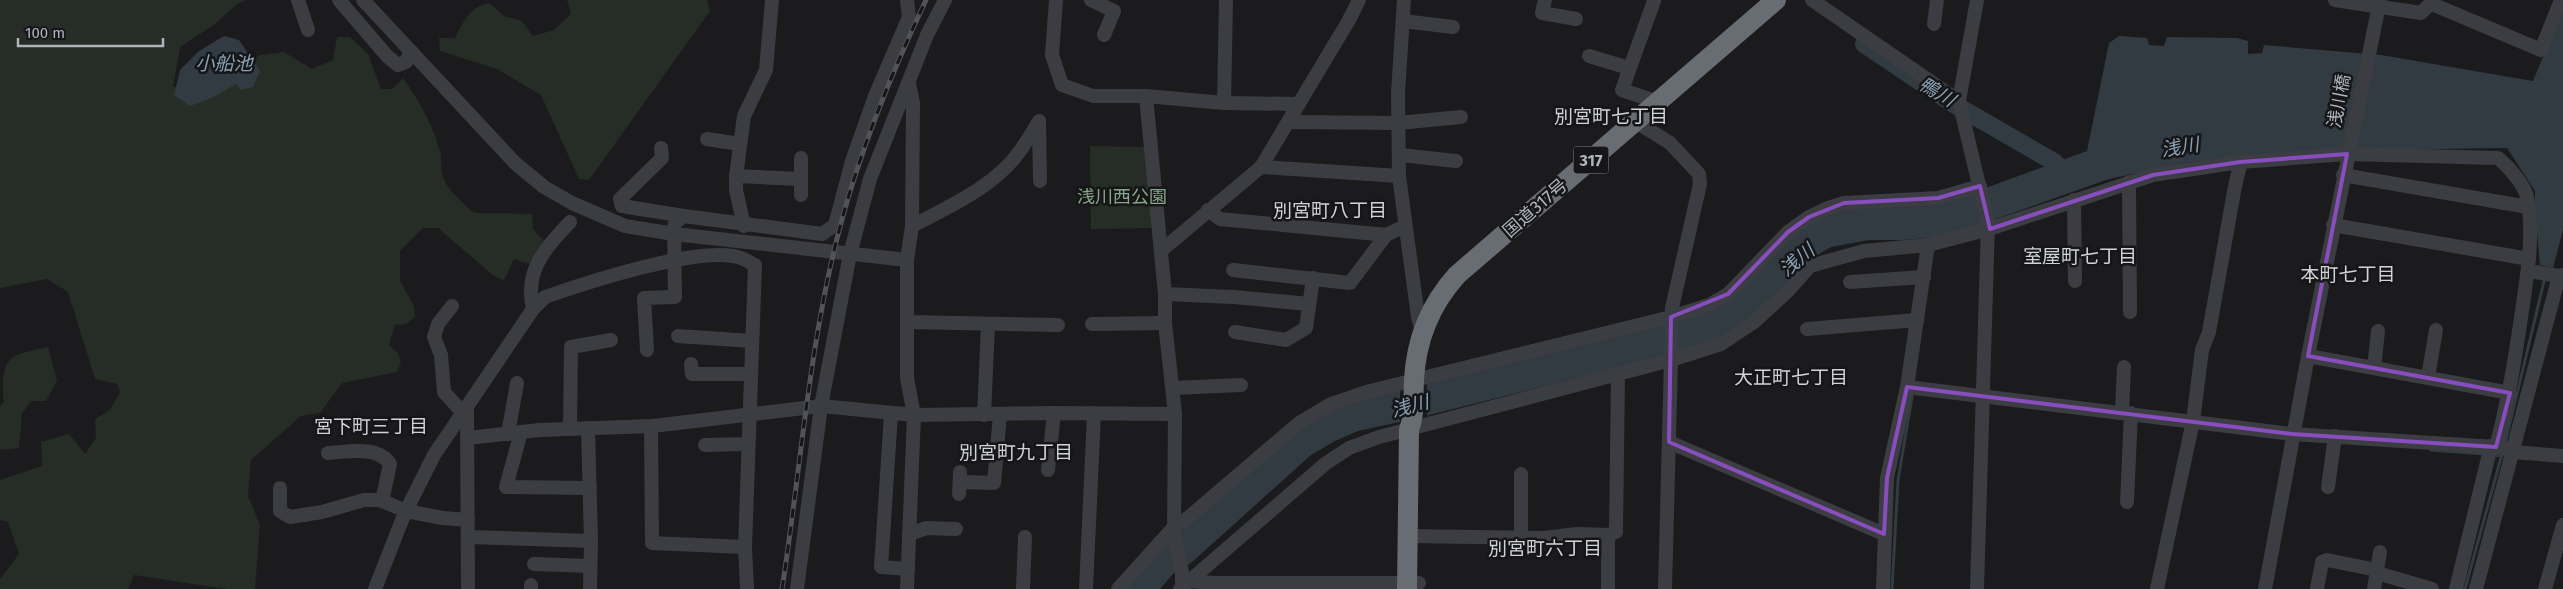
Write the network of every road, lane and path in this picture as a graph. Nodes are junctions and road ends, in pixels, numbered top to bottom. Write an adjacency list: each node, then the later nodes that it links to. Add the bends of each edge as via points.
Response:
1 (298, 0): 27 (street)
2 (338, 0): 30 (street, via 398,65 406,62)
3 (363, 0): 30 (street)
4 (772, 0): 44 (street, via 766,70 744,116)
5 (907, 0): 22 (street)
6 (945, 0): 28 (street)
7 (1056, 0): 34 (street, via 1052,55 1062,85 1093,96)
8 (1091, 0): 29 (street, via 1114,11)
9 (1226, 0): 37 (street)
10 (1359, 0): 38 (street)
11 (1404, 0): 24 (street)
12 (1545, 0): 23 (street, via 1542,12)
13 (1776, 0): 36 (highway, 国道317号 / 317)
14 (1812, 0): 35 (street)
15 (1936, 0): 25 (street)
16 (1977, 0): 35 (street)
17 (2335, 0): 21 (street)
18 (2562, 0): 20 (street, via 2542,50)
19 (1654, 1): 32 (street)
20 (2433, 2): 21 (street, via 2421,13)
21 (2379, 4): 46 (street, 浅川橋)
22 (909, 17): 28 (street); 66 (street, via 875,96 852,161 835,225 822,234)
23 (1576, 20)
24 (1403, 21): 26 (street); 42 (street)
25 (1934, 24)
26 (1453, 27)
27 (308, 30)
28 (927, 35): 33 (street)
29 (1104, 35)
30 (411, 51): 70 (street, via 485,134 544,187 626,226)
31 (1589, 56): 32 (street)
32 (1629, 68): 36 (street, via 1622,90)
33 (909, 83): 67 (street, via 913,104); 74 (street, via 870,178)
34 (1146, 96): 37 (street); 73 (street)
35 (1959, 101): 58 (street)
36 (1658, 102): 41 (highway, 国道317号 / 317)
37 (1224, 103): 38 (street)
38 (1299, 104): 40 (street)
39 (1461, 117): 42 (street)
40 (1289, 122): 42 (street); 51 (street)
41 (1636, 122): 89 (street, via 1670,143 1700,174); 98 (highway, 国道317号 / 317, via 1457,275 1443,290)
42 (1398, 123): 47 (street)
43 (707, 139): 44 (street)
44 (740, 144): 53 (street)
45 (661, 148): 63 (street, via 662,158 620,199 622,206)
46 (2348, 152): 50 (street); 52 (street, 浅川橋); 61 (street, via 2498,158 2522,187)
47 (1400, 155): 49 (street); 54 (street)
48 (800, 158): 55 (street)
49 (1456, 161)
50 (2241, 162): 57 (street, via 2153,175); 131 (street, via 2209,332 2202,350)
51 (1261, 167): 54 (street); 62 (street)
52 (2343, 175): 61 (street); 65 (street, 浅川橋)
53 (736, 176): 55 (street); 66 (street)
54 (1399, 176): 68 (street)
55 (801, 179): 59 (street)
56 (1040, 181): 67 (street, via 1039,121 1019,152 983,187)
57 (2129, 182): 60 (street); 88 (street)
58 (1980, 188): 69 (street); 89 (street, via 1938,198 1844,203 1828,208 1788,232 1728,294)
59 (800, 195)
60 (2074, 200): 69 (street); 83 (street)
61 (2528, 207): 77 (street)
62 (1208, 210): 71 (street, via 1220,219); 73 (street)
63 (684, 216): 66 (street); 70 (street, via 675,223)
64 (570, 222): 87 (street, via 542,252 535,268 530,295)
65 (2333, 225): 77 (street); 105 (street, 浅川橋)
66 (744, 226)
67 (912, 226): 76 (street)
68 (1405, 226): 71 (street); 98 (street)
69 (1989, 226): 72 (street); 119 (street)
70 (674, 234): 74 (street); 75 (street)
71 (1386, 235): 81 (street, via 1350,284)
72 (1928, 245): 80 (street); 106 (street, via 1864,252 1810,266 1754,322 1721,344)
73 (1162, 250): 84 (street)
74 (850, 254): 76 (street); 120 (street)
75 (674, 260): 87 (street, via 545,297); 103 (street, via 740,257 755,265); 104 (street, via 675,297 644,298)
76 (907, 260): 91 (street)
77 (2532, 267): 79 (street); 118 (street)
78 (1233, 270): 81 (street)
79 (2558, 275): 143 (street)
80 (1924, 277): 82 (street); 90 (street)
81 (1313, 278): 85 (street)
82 (1850, 282)
83 (2075, 282)
84 (1165, 294): 85 (street); 92 (street)
85 (1309, 304): 100 (street, via 1306,328 1286,340)
86 (452, 306): 121 (street, via 438,324 434,337 441,355 444,392)
87 (533, 309): 121 (street)
88 (2130, 312)
89 (1671, 319): 106 (street); 113 (street)
90 (1917, 320): 96 (street); 116 (street)
91 (907, 322): 93 (street); 128 (street, via 907,378)
92 (1165, 323): 94 (street); 117 (street)
93 (988, 324): 95 (street); 129 (street)
94 (1092, 324)
95 (1058, 325)
96 (1807, 329)
97 (2436, 330): 112 (street)
98 (1422, 331): 113 (highway, 国道317号 / 317)
99 (2378, 331): 109 (street)
100 (1235, 332)
101 (678, 336): 103 (street)
102 (611, 340): 135 (street, via 570,347)
103 (752, 341): 110 (street)
104 (648, 350)
105 (2308, 356): 109 (street); 137 (street, 浅川橋)
106 (1671, 357): 111 (street); 140 (street)
107 (691, 364): 110 (street, via 692,374)
108 (2124, 367): 124 (street)
109 (2374, 368): 112 (street)
110 (750, 374): 125 (street)
111 (1618, 374): 133 (street); 161 (street, via 1616,532)
112 (2428, 377): 118 (street)
113 (1414, 382): 133 (highway, 国道317号 / 317); 158 (street, via 1366,392 1315,412)
114 (516, 383): 136 (street)
115 (1241, 385): 117 (street)
116 (1906, 387): 119 (street); 160 (street, via 1887,478)
117 (1173, 388): 127 (street)
118 (2510, 392): 143 (street)
119 (1984, 395): 124 (street); 187 (street)
120 (821, 406): 125 (street); 126 (street); 179 (street)
121 (465, 412): 139 (street); 154 (street, via 434,455)
122 (1054, 413): 123 (street); 130 (street); 146 (street)
123 (1094, 413): 127 (street); 182 (street)
124 (2127, 413): 131 (street); 153 (street)
125 (749, 414): 132 (street); 141 (street)
126 (891, 414): 128 (street); 171 (street, via 881,567)
127 (1175, 414): 158 (street)
128 (914, 415): 129 (street); 159 (street)
129 (984, 415): 130 (street)
130 (1000, 415): 148 (street, via 994,483)
131 (2193, 421): 137 (street); 188 (street)
132 (651, 426): 134 (street); 167 (street, via 652,544)
133 (1414, 426): 164 (highway, 国道317号 / 317); 173 (street, via 1349,448 1325,464)
134 (588, 428): 135 (street); 151 (street)
135 (570, 429): 136 (street)
136 (514, 433): 139 (street); 151 (street, via 506,487)
137 (2292, 434): 138 (street); 189 (street, 浅川橋)
138 (2335, 436): 143 (street); 149 (street)
139 (468, 438): 155 (street)
140 (1669, 442): 160 (street); 185 (street)
141 (748, 444): 142 (street); 167 (street)
142 (705, 445)
143 (2503, 448): 145 (street); 193 (street); 194 (street)
144 (328, 452): 152 (street, via 379,453 386,458 390,464)
145 (2563, 456)
146 (1048, 470)
147 (1521, 474): 165 (street)
148 (960, 482)
149 (2328, 487)
150 (280, 488): 152 (street, via 280,511 290,517 364,500)
151 (590, 488): 166 (street)
152 (382, 501): 154 (street)
153 (2127, 502)
154 (406, 511): 155 (street); 175 (street)
155 (468, 520): 162 (street)
156 (2563, 525): 195 (street)
157 (956, 529): 159 (street, via 927,528)
158 (1174, 531): 173 (street); 183 (street)
159 (909, 534): 171 (street)
160 (1884, 534): 186 (street)
161 (1608, 535): 165 (street); 184 (street)
162 (468, 537): 166 (street); 176 (street)
163 (1025, 537): 181 (street)
164 (1413, 537): 165 (street); 174 (highway, 国道317号 / 317)
165 (1521, 537)
166 (591, 542): 170 (street)
167 (745, 546): 178 (street)
168 (2380, 552): 172 (street)
169 (534, 564): 170 (street)
170 (590, 566): 177 (street)
171 (908, 569): 180 (street)
172 (2377, 572): 190 (street, via 2327,560 2322,562); 191 (street); 192 (street)
173 (1183, 584): 174 (street)
174 (1413, 586)
175 (375, 589)
176 (468, 589)
177 (590, 589)
178 (747, 589)
179 (797, 589)
180 (907, 589)
181 (1023, 589)
182 (1086, 589)
183 (1118, 589)
184 (1608, 589)
185 (1665, 589)
186 (1883, 589)
187 (1977, 589)
188 (2157, 589)
189 (2264, 589)
190 (2317, 589)
191 (2374, 589)
192 (2432, 589)
193 (2456, 589)
194 (2476, 589)
195 (2545, 589)

